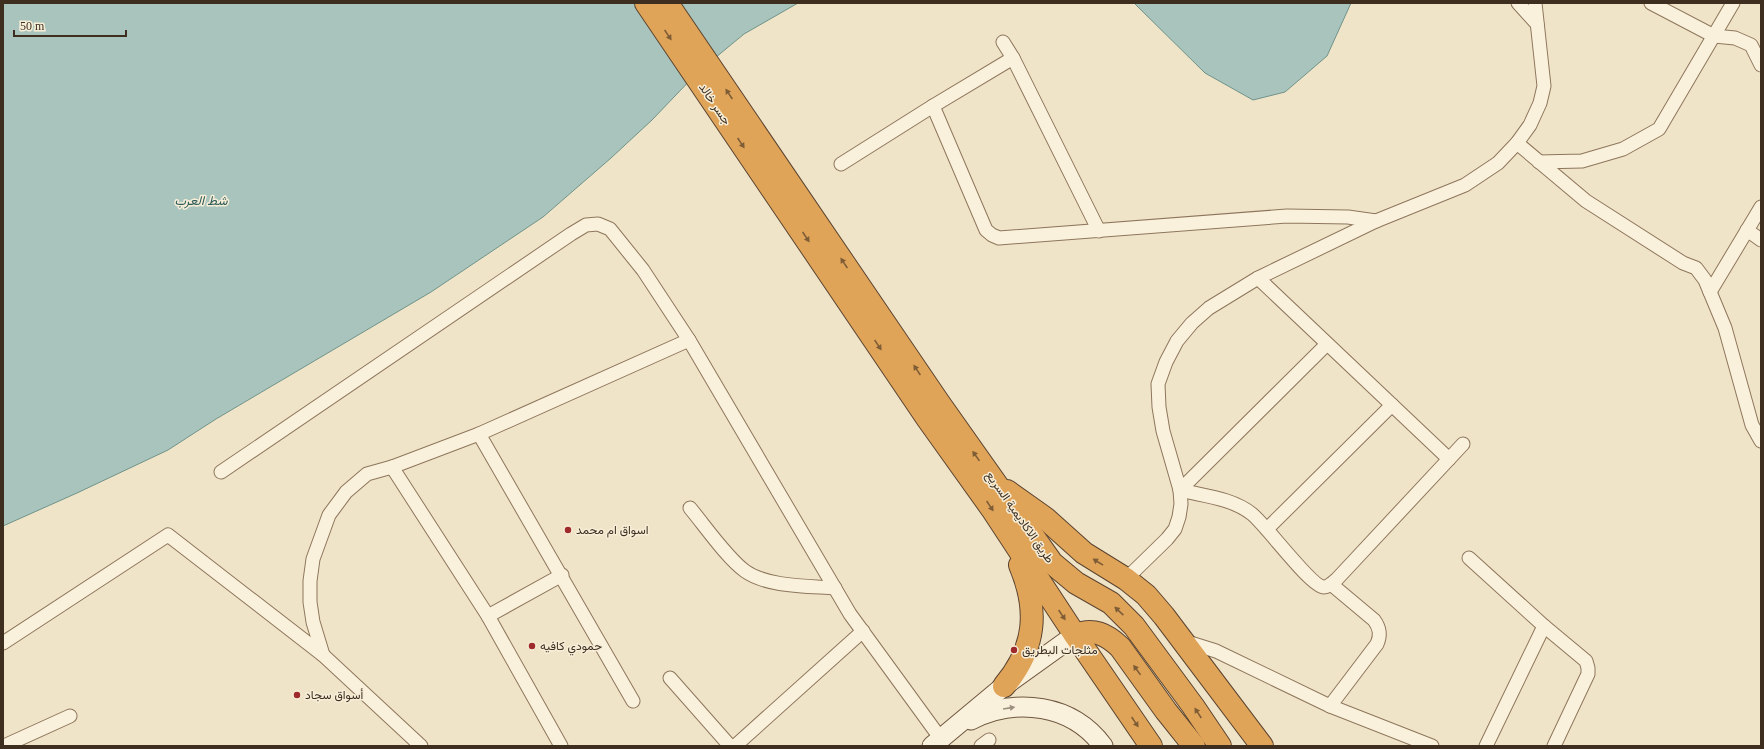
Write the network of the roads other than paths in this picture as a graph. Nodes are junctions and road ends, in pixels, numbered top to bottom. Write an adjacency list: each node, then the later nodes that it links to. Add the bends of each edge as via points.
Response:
1 (646, 3): 16 (highway, جسر خالد, one-way to 16)
2 (667, 3): 16 (highway, جسر خالد, one-way to 2)
3 (1518, 3): 7 (street)
4 (1535, 3): 7 (street)
5 (1651, 3): 8 (street)
6 (1733, 3): 8 (street)
7 (1537, 24): 13 (street, via 1544,86 1540,103)
8 (1714, 36): 11 (street, via 1735,38 1751,45); 14 (street, via 1659,129 1623,149 1582,161)
9 (1003, 42): 10 (street)
10 (1013, 58): 12 (street); 20 (street)
11 (1761, 65)
12 (932, 106): 15 (street); 20 (street, via 982,224 992,235 999,238)
13 (1517, 144): 14 (street); 18 (street, via 1498,163 1465,185)
14 (1539, 162): 23 (street, via 1586,200 1683,263 1696,268)
15 (841, 164)
16 (791, 200): 27 (highway)
17 (1761, 207): 19 (street)
18 (1376, 221): 20 (street, via 1348,217 1287,216); 22 (street)
19 (1747, 230): 21 (street); 23 (street)
20 (1099, 231)
21 (1761, 240)
22 (1258, 278): 25 (street); 35 (street, via 1209,308 1192,323 1177,340 1166,362 1158,384 1159,407 1163,431)
23 (1710, 292): 29 (street, via 1725,328 1752,424)
24 (689, 340): 28 (street); 33 (street, via 643,270 610,229 598,224 586,225); 43 (street)
25 (1327, 344): 26 (street); 35 (street)
26 (1392, 405): 31 (street); 38 (street)
27 (933, 410): 34 (highway, طريق الاكاديمية السريع, one-way to 27); 37 (highway, طريق الاكاديمية السريع, one-way to 37)
28 (479, 434): 32 (street); 40 (street)
29 (1761, 442)
30 (1463, 444): 31 (street)
31 (1449, 459): 42 (street)
32 (392, 466): 44 (street); 50 (street, via 367,474 346,492 329,515 320,538 313,559 310,602)
33 (221, 472)
34 (998, 486): 41 (highway, one-way to 34, via 1084,553 1035,510); 65 (highway, طريق الاكاديمية السريع, one-way to 34, via 1134,626 1111,603 1076,583 1052,563)
35 (1180, 490): 38 (street, via 1232,503 1252,514); 41 (street, via 1181,504 1175,529 1168,539)
36 (690, 508): 43 (street, via 745,571 774,582)
37 (1003, 526): 47 (highway, طريق الاكاديمية السريع, one-way to 47); 52 (highway, via 1028,588 1032,615 1025,653 1020,665)
38 (1267, 529): 42 (street, via 1316,583 1324,587)
39 (1468, 558): 45 (street)
40 (562, 575): 44 (street); 53 (street)
41 (1126, 578): 48 (highway, via 1155,606)
42 (1331, 584): 54 (street, via 1374,620 1380,638)
43 (835, 588): 46 (street)
44 (488, 616): 59 (street)
45 (1544, 626): 68 (street); 69 (street, via 1586,661 1588,668 1585,680)
46 (863, 631): 56 (street); 61 (street)
47 (1075, 635): 52 (main road); 63 (highway, طريق الاكاديمية السريع, one-way to 63); 64 (highway, one-way to 47, via 1120,647 1111,639 1096,632 1088,631)
48 (1181, 640): 54 (street, via 1216,651); 66 (highway)
49 (3, 643): 50 (street, via 168,535)
50 (323, 655): 58 (street)
51 (670, 678): 60 (street)
52 (1004, 686): 56 (main road)
53 (633, 701)
54 (1330, 706): 67 (street)
55 (70, 716): 57 (street)
56 (940, 740): 62 (main road, one-way to 62, via 980,716 1012,708 1037,707 1072,718)
57 (4, 746)
58 (421, 746)
59 (561, 746)
60 (730, 746)
61 (735, 746)
62 (1102, 746)
63 (1151, 746)
64 (1194, 746)
65 (1220, 746)
66 (1262, 746)
67 (1432, 746)
68 (1486, 746)
69 (1554, 746)

